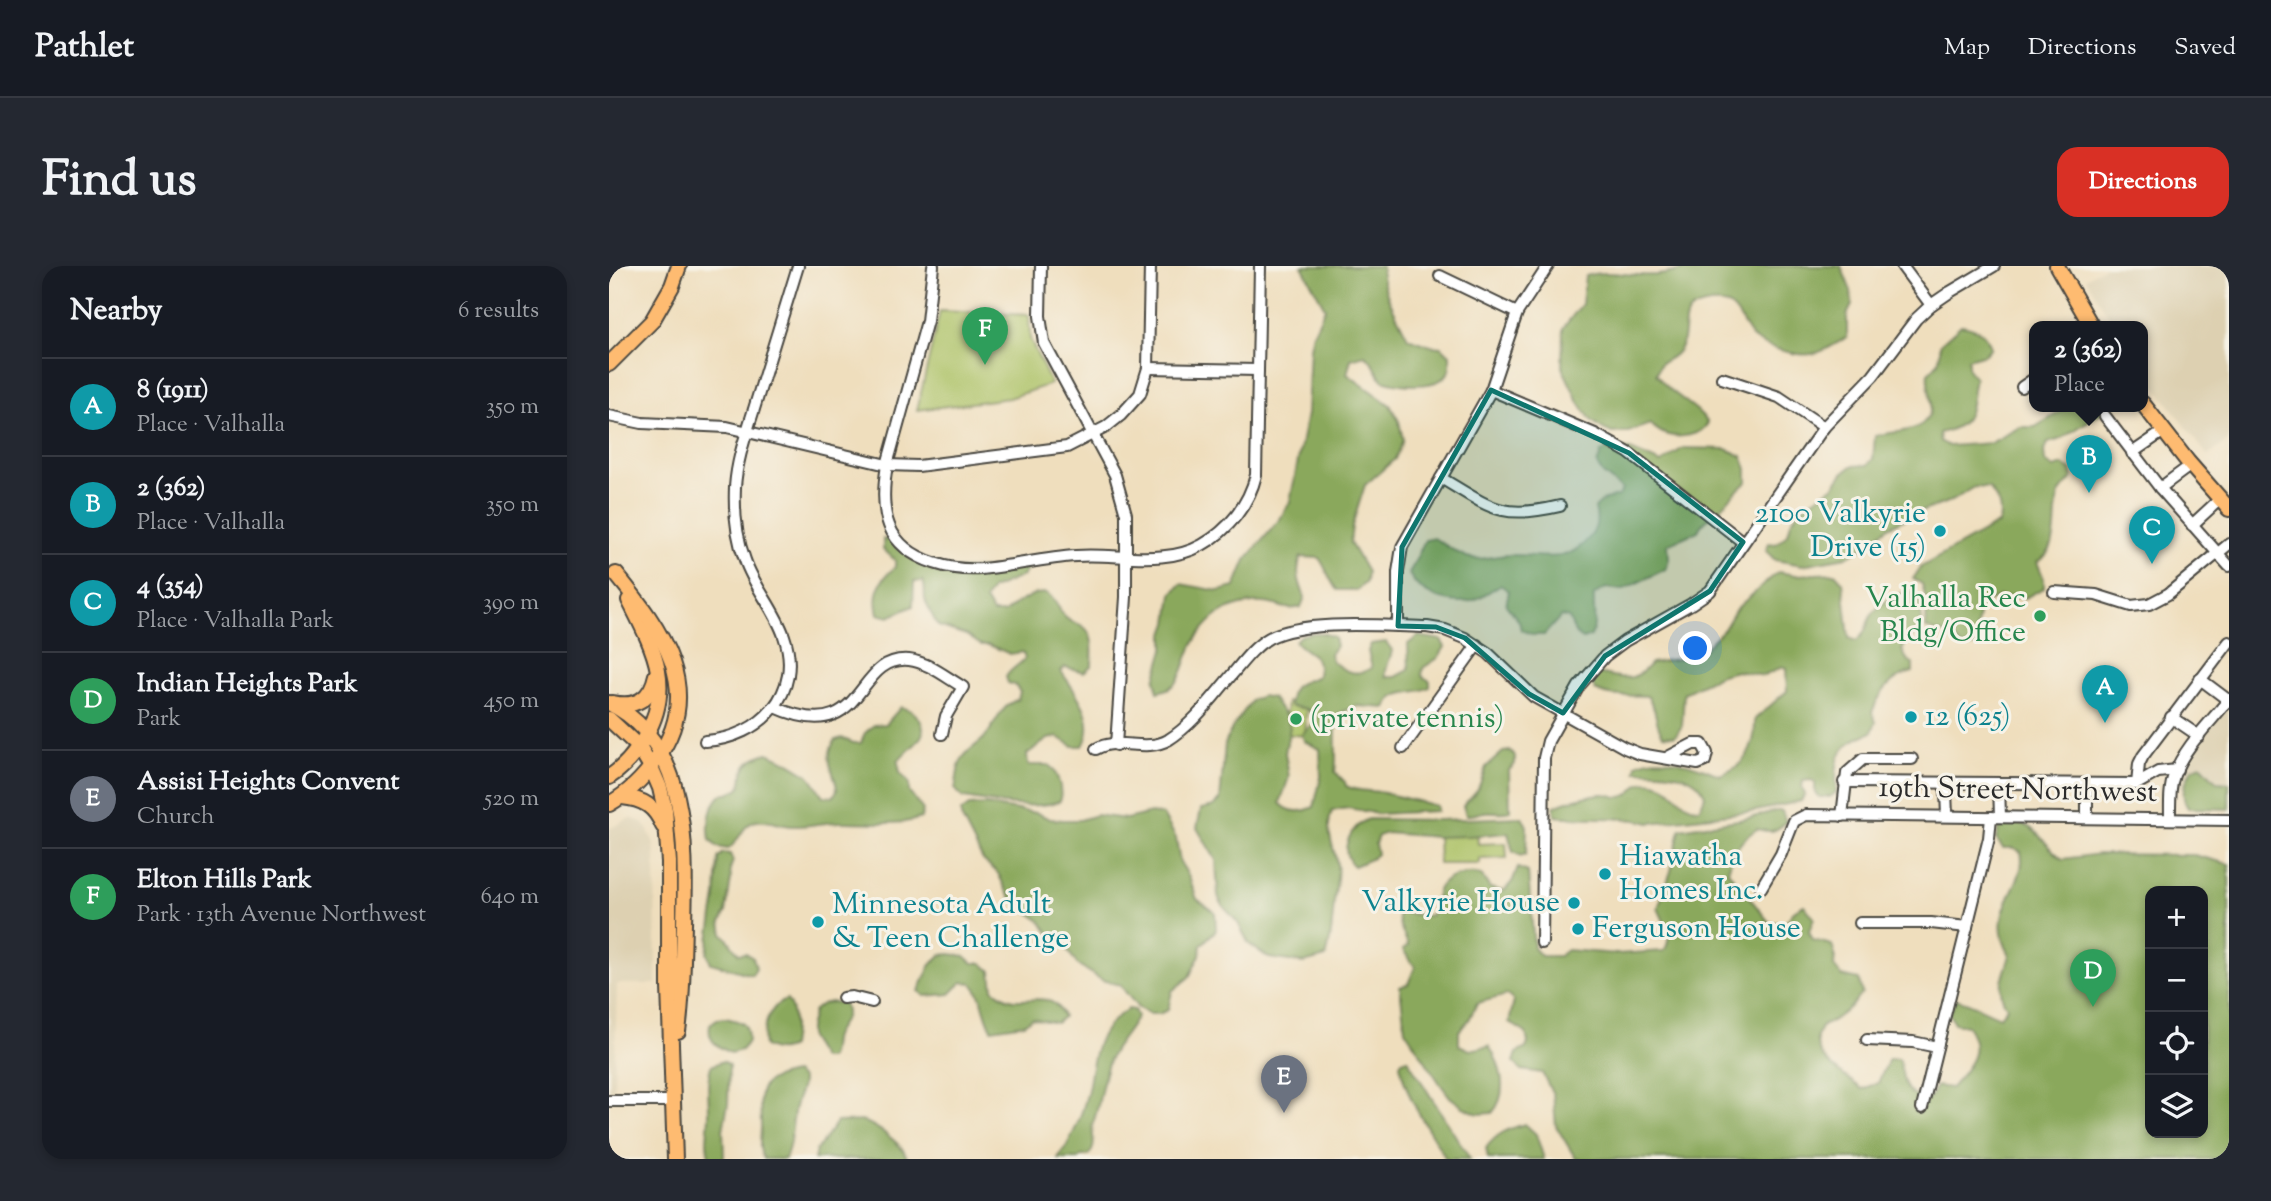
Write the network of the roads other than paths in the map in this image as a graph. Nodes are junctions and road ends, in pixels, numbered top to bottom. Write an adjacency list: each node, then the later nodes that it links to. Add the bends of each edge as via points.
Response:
1 (679, 266): 15 (main road, via 652,321)
2 (798, 266): 26 (street)
3 (933, 266): 30 (street, via 927,321)
4 (1041, 266): 28 (street, via 1044,343)
5 (1150, 266): 16 (street)
6 (1260, 266): 17 (street)
7 (1548, 266): 13 (street)
8 (1902, 266): 12 (street)
9 (1994, 266): 12 (street)
10 (2057, 266): 14 (main road)
11 (1440, 276): 13 (street)
12 (1931, 305): 25 (street)
13 (1517, 313): 21 (street)
14 (2089, 321)
15 (609, 364)
16 (1149, 368): 17 (street); 28 (street, via 1131,405)
17 (1258, 370): 40 (street, via 1258,460 1246,503 1214,537 1190,551 1164,557)
18 (1722, 378): 25 (street, via 1779,397)
19 (2029, 382): 20 (street)
20 (2022, 387)
21 (1491, 390): 32 (street); 37 (street, via 1629,453)
22 (2148, 410): 27 (main road)
23 (609, 416): 26 (street)
24 (2105, 416): 29 (street)
25 (1824, 427): 37 (street)
26 (747, 431): 30 (street); 51 (street, via 737,470 735,514 744,559 778,623 787,651 788,676)
27 (2164, 431): 29 (street); 31 (main road)
28 (1094, 434): 30 (street, via 1055,450 918,466); 40 (street, via 1124,500)
29 (2131, 453): 33 (street)
30 (887, 465): 40 (street, via 883,498 890,528 904,549 926,561 980,569 1064,557)
31 (2191, 465): 33 (street); 34 (main road)
32 (1441, 478): 35 (street, via 1508,512 1532,513); 44 (street, via 1400,555)
33 (2160, 488): 36 (street)
34 (2225, 504): 36 (street)
35 (1560, 506)
36 (2192, 524): 39 (street)
37 (1743, 542): 52 (street, via 1710,591 1625,641 1595,665)
38 (2229, 544): 39 (street)
39 (2218, 554): 41 (street); 43 (street, via 2149,604 2128,605 2086,593)
40 (1127, 556): 59 (street)
41 (2229, 566)
42 (613, 568): 47 (main road, via 650,641); 63 (main road, via 653,622 675,668 677,713)
43 (2054, 592)
44 (1398, 626): 46 (street, via 1445,630); 59 (street, via 1310,626 1277,634 1254,650 1170,738 1149,747)
45 (2229, 642): 48 (street)
46 (1477, 645): 52 (street, via 1529,694); 61 (street)
47 (657, 667): 50 (main road, via 652,689 641,701 627,705); 55 (main road, via 660,701)
48 (2200, 679): 49 (street); 53 (street)
49 (2228, 699): 57 (street)
50 (609, 702): 55 (main road)
51 (775, 707): 56 (street, via 812,718 837,714 880,669 907,660 963,687 946,716); 58 (street, via 747,731 725,740)
52 (1563, 713): 64 (street, via 1625,748); 85 (street, via 1544,758)
53 (2171, 717): 57 (street); 73 (street, via 2139,764)
54 (609, 719): 60 (main road)
55 (647, 733): 60 (main road); 63 (main road)
56 (942, 734)
57 (2199, 736): 67 (street)
58 (705, 741)
59 (1115, 745): 62 (street)
60 (639, 747): 66 (main road); 68 (main road)
61 (1403, 748)
62 (1095, 749)
63 (661, 753): 66 (main road); 90 (main road, via 680,805 684,847 683,956)
64 (1668, 757)
65 (1912, 759): 69 (street, via 1863,759)
66 (651, 767): 74 (main road); 81 (main road, via 662,795)
67 (2177, 770): 73 (street, via 2158,772); 79 (street)
68 (609, 777)
69 (1844, 782): 70 (street); 75 (street)
70 (1943, 783): 71 (street); 76 (street)
71 (1999, 784): 72 (street); 77 (street)
72 (2087, 784): 73 (street); 78 (street)
73 (2137, 784)
74 (616, 800): 81 (main road, via 642,801 654,809)
75 (1842, 816): 76 (street, 19th Street Northwest); 82 (street, 19th Street Northwest, via 1806,815 1794,821)
76 (1947, 816): 77 (street, 19th Street Northwest)
77 (1995, 817): 78 (street, 19th Street Northwest); 84 (street)
78 (2087, 818): 79 (street, 19th Street Northwest)
79 (2170, 819): 80 (street, 19th Street Northwest)
80 (2229, 820)
81 (668, 841): 90 (main road)
82 (1761, 888)
83 (1860, 923): 84 (street)
84 (1967, 927): 89 (street)
85 (1542, 943)
86 (843, 998): 87 (street)
87 (872, 1002)
88 (1867, 1040): 89 (street)
89 (1937, 1047): 93 (street)
90 (673, 1071): 92 (main road)
91 (609, 1101): 92 (street)
92 (673, 1101): 94 (main road)
93 (1922, 1108)
94 (675, 1159)

